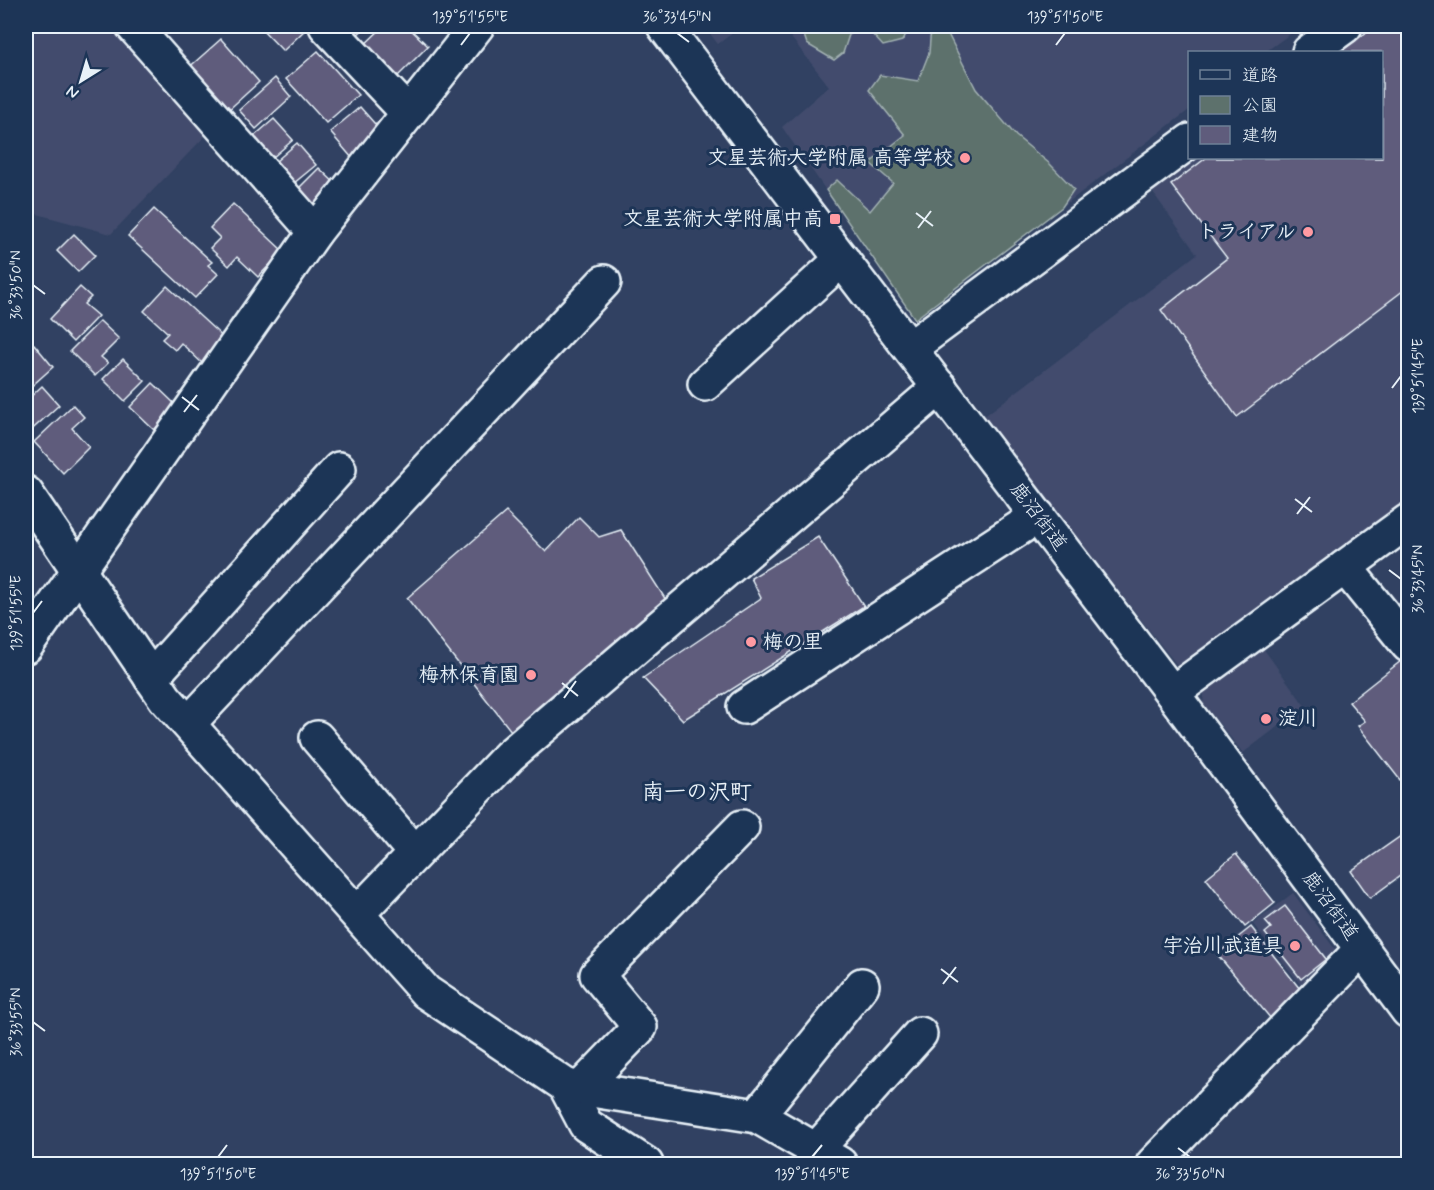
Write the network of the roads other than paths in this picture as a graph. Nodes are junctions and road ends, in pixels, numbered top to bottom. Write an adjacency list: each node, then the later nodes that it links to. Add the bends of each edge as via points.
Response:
1 (133, 26): 9 (street)
2 (326, 26): 7 (street)
3 (664, 26): 10 (street, 鹿沼街道)
4 (1345, 26): 6 (street)
5 (469, 29): 7 (street)
6 (1310, 51)
7 (408, 113): 9 (street)
8 (1188, 142): 12 (street)
9 (315, 232): 20 (street)
10 (842, 259): 12 (street, 鹿沼街道); 13 (street)
11 (604, 282): 26 (street)
12 (910, 348): 14 (street, 鹿沼街道)
13 (705, 384)
14 (940, 387): 17 (street, 鹿沼街道); 29 (street, via 510,756)
15 (339, 469): 23 (street)
16 (26, 493): 20 (street)
17 (1038, 516): 24 (street, 鹿沼街道); 25 (street)
18 (1408, 521): 19 (street)
19 (1345, 567): 21 (street); 24 (street)
20 (77, 570): 22 (street); 23 (street)
21 (1408, 645)
22 (26, 646)
23 (151, 678): 26 (street)
24 (1172, 693): 31 (street, 鹿沼街道)
25 (744, 707)
26 (189, 723): 30 (street)
27 (317, 738): 29 (street)
28 (742, 827): 35 (street, via 597,975 640,1027)
29 (415, 853): 30 (street)
30 (358, 913): 35 (street, via 426,992)
31 (1362, 950): 33 (street, 鹿沼街道); 39 (street)
32 (862, 985): 36 (street)
33 (1408, 1011)
34 (920, 1034): 37 (street)
35 (573, 1087): 36 (street); 38 (street, via 586,1125)
36 (757, 1116): 37 (street)
37 (828, 1157)
38 (646, 1164)
39 (1153, 1164)

